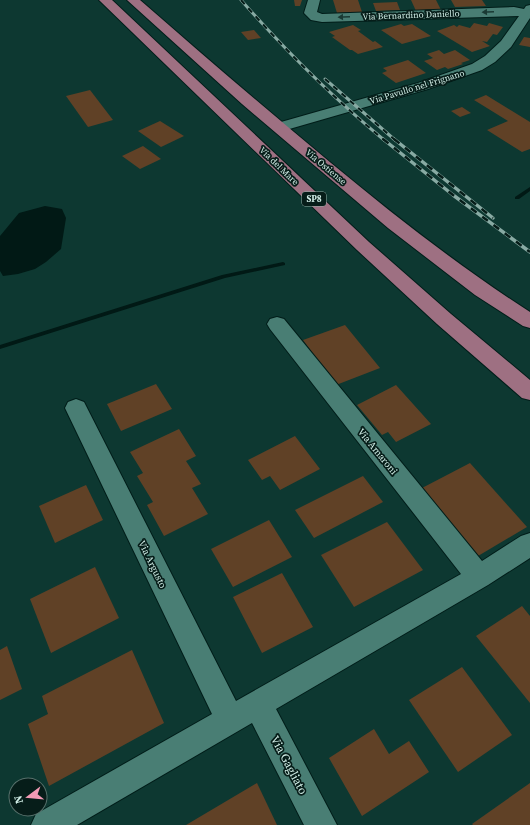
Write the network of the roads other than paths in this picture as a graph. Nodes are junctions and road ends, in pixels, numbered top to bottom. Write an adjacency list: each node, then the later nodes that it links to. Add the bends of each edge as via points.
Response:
1 (105, 0): 10 (main road, Via del Mare / SP8, via 368,250 449,324)
2 (133, 0): 5 (main road, Via Ostiense)
3 (314, 0): 4 (street, Via Bernardino Daniello, one-way to 3, via 322,18 311,14)
4 (528, 11): 5 (street, Via Pavullo nel Frignano, via 506,44 477,67 423,86)
5 (279, 127): 6 (main road, Via Ostiense, via 414,240)
6 (482, 290): 7 (main road, Via Ostiense); 9 (main road)
7 (530, 321)
8 (277, 324): 13 (street, Via Amaroni)
9 (530, 333)
10 (530, 392)
11 (76, 408): 15 (street, Via Argusto)
12 (530, 544): 13 (street)
13 (479, 577): 14 (street)
14 (258, 704): 15 (street); 17 (street, Via Gagliato)
15 (230, 719): 16 (street)
16 (47, 825)
17 (321, 825)

